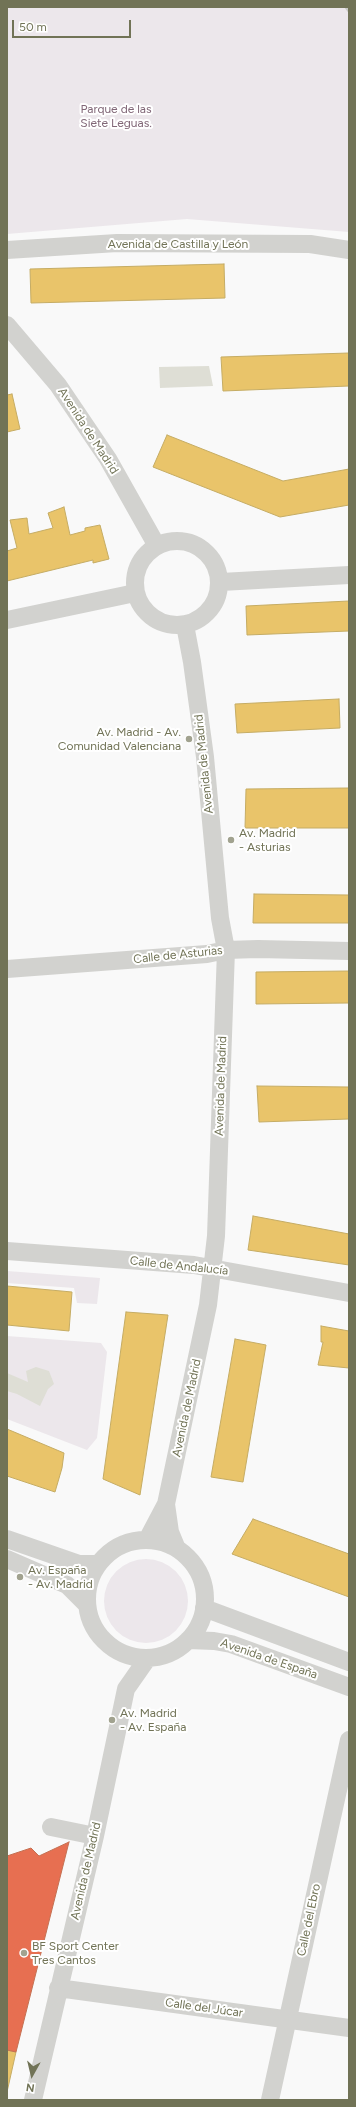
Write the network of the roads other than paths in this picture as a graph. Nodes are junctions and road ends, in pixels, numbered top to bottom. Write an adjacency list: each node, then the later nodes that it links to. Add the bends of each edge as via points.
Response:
1 (7, 250): 2 (street, Avenida de Castilla y León, via 117,244 310,244)
2 (349, 250)
3 (7, 325): 4 (street, Avenida de Madrid, via 58,385 108,459)
4 (157, 546): 6 (street, via 176,541 190,543 202,549 212,559); 7 (street, via 146,554 138,565 134,578)
5 (349, 575): 6 (street)
6 (221, 582): 9 (street, via 210,611 203,618)
7 (135, 593): 8 (street); 9 (street, via 147,614 159,622 172,626)
8 (7, 620)
9 (185, 625): 10 (street, Avenida de Madrid, via 205,757 220,918)
10 (226, 950): 11 (street, Calle de Asturias); 12 (street, Calle de Asturias, via 207,954); 14 (street, Avenida de Madrid, via 216,1236)
11 (349, 951)
12 (7, 969)
13 (7, 1252): 14 (street, Calle de Andalucía)
14 (212, 1268): 15 (street, Calle de Andalucía); 16 (street, Avenida de Madrid, via 208,1305)
15 (349, 1293)
16 (166, 1504): 18 (street, Avenida de Madrid); 19 (street, via 170,1532)
17 (7, 1539): 21 (street, via 79,1564)
18 (147, 1540): 19 (street); 21 (street, via 122,1545)
19 (177, 1549): 23 (street, via 198,1571 204,1589)
20 (7, 1559): 22 (street, via 67,1584)
21 (98, 1564): 22 (street, via 87,1591)
22 (87, 1605): 25 (street, via 92,1624 102,1640)
23 (204, 1608): 24 (street, via 200,1623); 27 (street, Avenida de España)
24 (188, 1640): 26 (street, via 167,1655); 28 (street, Avenida de España, via 231,1644)
25 (118, 1651): 26 (street); 29 (street, Avenida de Madrid)
26 (147, 1659): 29 (street, Avenida de Madrid)
27 (349, 1662)
28 (349, 1687)
29 (126, 1689): 32 (street, Avenida de Madrid)
30 (349, 1740): 34 (street, Calle del Ebro)
31 (51, 1827): 32 (street)
32 (95, 1836): 33 (street, Avenida de Madrid)
33 (58, 1988): 34 (street, Calle del Júcar); 36 (street, Avenida de Madrid)
34 (288, 2019): 35 (street, Calle del Júcar); 37 (street, Calle del Ebro)
35 (349, 2028)
36 (33, 2100)
37 (270, 2100)

